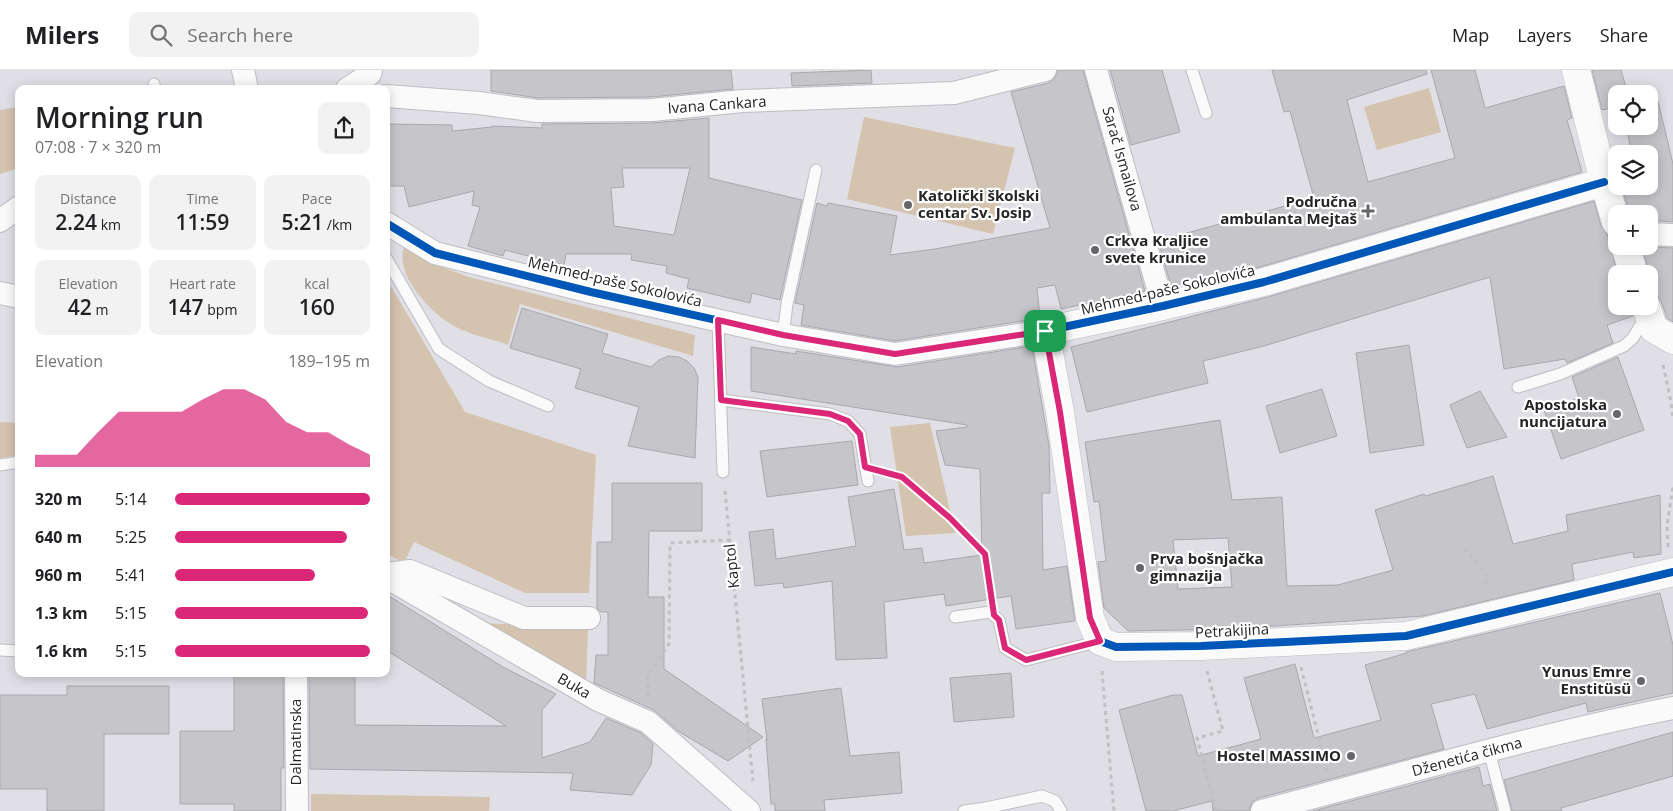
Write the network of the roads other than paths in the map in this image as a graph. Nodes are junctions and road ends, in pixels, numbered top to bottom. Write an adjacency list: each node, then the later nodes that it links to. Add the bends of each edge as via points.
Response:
1 (243, 70): 7 (street)
2 (371, 70): 8 (street)
3 (1045, 70): 9 (street, Ivana Cankara, via 954,93 743,101 652,110 537,111)
4 (1096, 70): 24 (street, Sarač Ismailova)
5 (1192, 70): 10 (lane)
6 (1576, 70): 12 (street)
7 (246, 85)
8 (354, 85)
9 (390, 96)
10 (1206, 113)
11 (816, 170): 28 (lane)
12 (1604, 182): 15 (street); 24 (street, Mehmed-paše Sokolovića, via 1264,282)
13 (15, 200): 14 (street)
14 (0, 203)
15 (1611, 205)
16 (15, 210): 17 (street)
17 (0, 221)
18 (390, 225): 25 (street, Mehmed-paše Sokolovića, via 436,253)
19 (1658, 234): 20 (street)
20 (1673, 235)
21 (390, 265): 31 (lane, via 439,349 489,381)
22 (0, 293): 23 (street)
23 (15, 296)
24 (1163, 306): 27 (street, Mehmed-paše Sokolovića)
25 (718, 320): 28 (street, Mehmed-paše Sokolovića); 30 (lane)
26 (1655, 322): 29 (lane, via 1624,346 1560,374)
27 (1045, 331): 28 (street, Mehmed-paše Sokolovića, via 895,354); 41 (street, via 1090,618)
28 (783, 335)
29 (1518, 387)
30 (721, 400): 34 (lane); 35 (lane, via 830,414 848,421 860,434)
31 (548, 406)
32 (15, 463): 33 (lane)
33 (0, 465)
34 (723, 472)
35 (868, 481)
36 (1673, 572): 41 (street, Petrakijina, via 1406,636 1201,646 1116,647)
37 (390, 574): 40 (street, via 410,571 524,618)
38 (390, 577): 49 (street, Buka, via 598,700 648,722)
39 (955, 617): 41 (lane, via 990,612 999,620 1005,648 1026,660)
40 (589, 618)
41 (1100, 641)
42 (0, 650): 43 (lane)
43 (15, 651)
44 (296, 677): 48 (street, Dalmatinska)
45 (1673, 708): 46 (street, Dženetića čikma)
46 (1489, 751): 52 (street, Dženetića čikma); 53 (lane)
47 (986, 809): 50 (lane); 51 (lane, via 1042,796 1055,801)
48 (297, 811)
49 (749, 811)
50 (964, 811)
51 (1061, 811)
52 (1262, 811)
53 (1505, 811)

